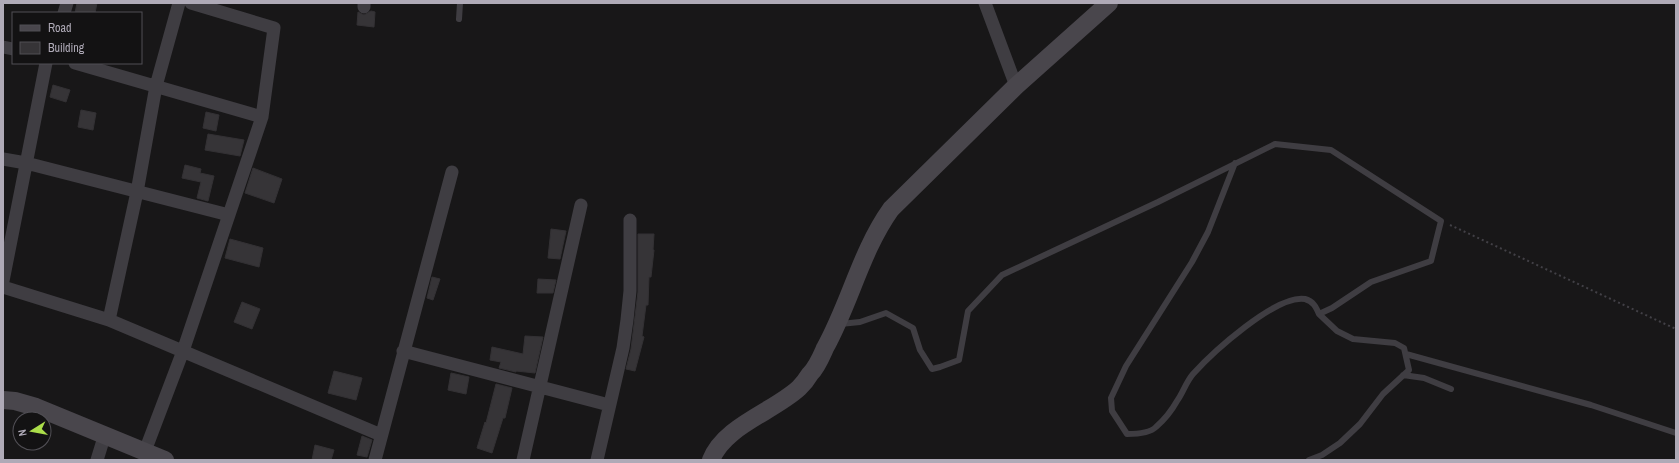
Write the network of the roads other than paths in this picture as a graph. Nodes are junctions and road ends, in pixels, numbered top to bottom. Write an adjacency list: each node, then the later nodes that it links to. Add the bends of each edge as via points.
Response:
1 (179, 3): 9 (street)
2 (191, 3): 11 (street, via 274,28)
3 (460, 3): 6 (lane)
4 (985, 3): 10 (street)
5 (1109, 3): 10 (street)
6 (459, 19)
7 (46, 64): 13 (street)
8 (79, 64): 9 (street)
9 (156, 86): 11 (street); 16 (street)
10 (1016, 86): 24 (street, via 891,209 870,244)
11 (262, 117): 18 (street)
12 (3, 159): 13 (street)
13 (26, 163): 16 (street); 20 (street)
14 (1235, 163): 22 (lane, via 1274,144 1331,150 1441,221 1431,261 1371,282); 22 (lane, via 1208,232 1192,262 1126,366 1111,398 1112,411 1127,434 1155,428 1177,403 1192,375 1245,326 1288,301 1305,299 1315,304); 24 (lane, via 1002,275 968,311 959,360 932,369 920,350 913,328 886,313 860,322)
15 (452, 172): 26 (street)
16 (137, 192): 18 (street); 23 (street)
17 (581, 205): 29 (street)
18 (229, 215): 25 (street)
19 (630, 220): 32 (street, via 630,291 627,320)
20 (3, 281)
21 (3, 287): 23 (street)
22 (1319, 314): 27 (lane, via 1337,331 1353,339 1395,343 1404,348)
23 (109, 320): 25 (street)
24 (838, 324): 42 (street, via 812,372 799,388 726,438 718,446)
25 (184, 351): 35 (street); 36 (street)
26 (403, 351): 29 (street); 35 (street)
27 (1406, 354): 28 (lane, via 1409,370); 33 (lane, via 1591,405)
28 (1403, 375): 30 (lane, via 1424,378); 43 (lane, via 1340,443)
29 (540, 387): 32 (street); 40 (street)
30 (1451, 389)
31 (3, 400): 34 (street, via 36,407)
32 (609, 405): 41 (street)
33 (1676, 433)
34 (105, 434): 36 (street); 37 (street)
35 (381, 435): 39 (street)
36 (145, 451): 38 (street)
37 (97, 460)
38 (165, 460)
39 (375, 460)
40 (523, 460)
41 (597, 460)
42 (711, 460)
43 (1309, 460)

